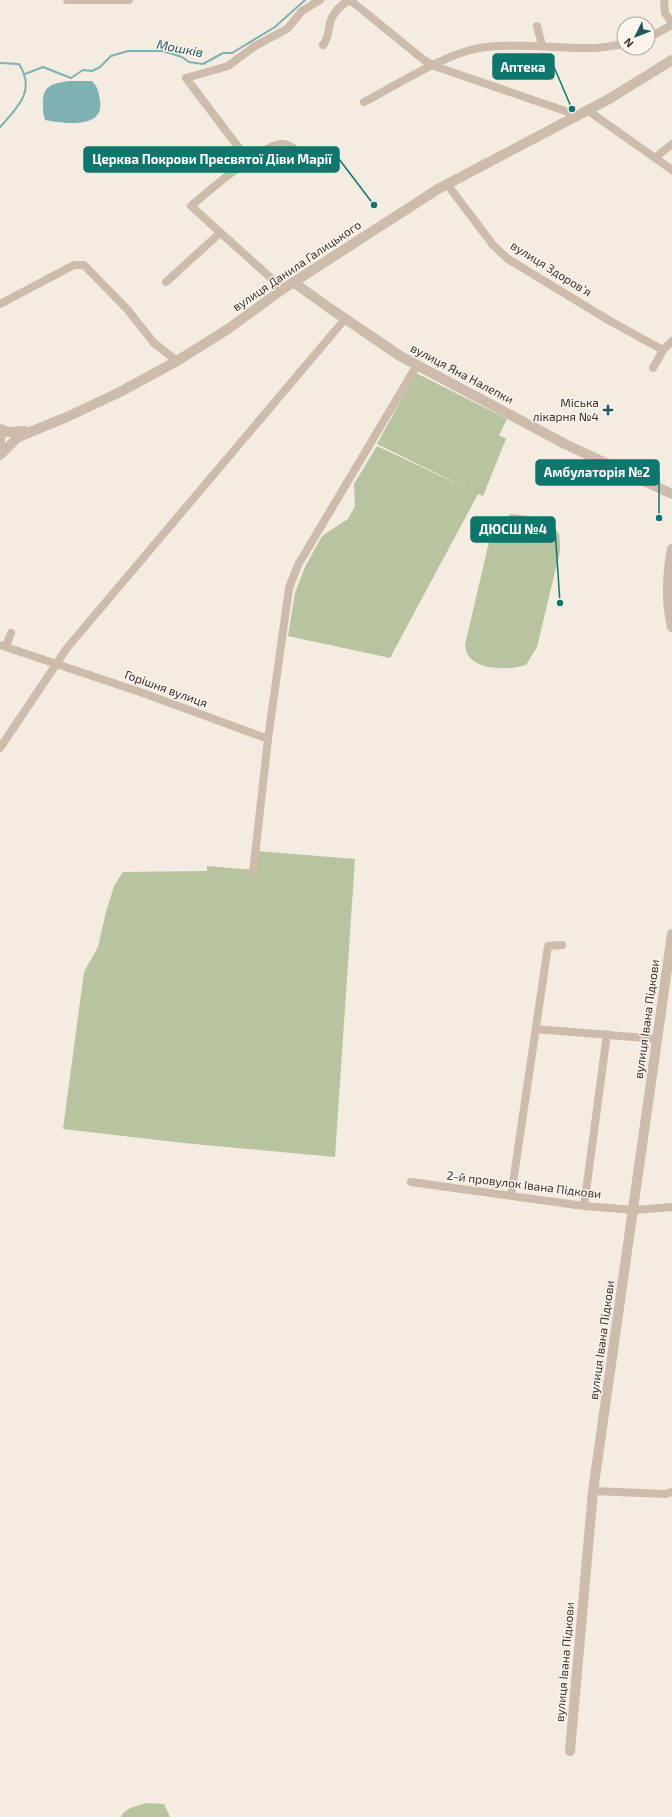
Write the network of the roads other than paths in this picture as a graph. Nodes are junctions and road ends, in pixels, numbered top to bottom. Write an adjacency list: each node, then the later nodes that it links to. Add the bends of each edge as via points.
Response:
1 (68, 0): 2 (street)
2 (129, 0)
3 (320, 0): 19 (street, via 302,11 287,29 255,46 228,66 186,78)
4 (349, 0): 9 (street, via 341,6 330,22 328,39); 13 (street)
5 (664, 0): 6 (street, via 665,13)
6 (672, 24): 8 (street)
7 (537, 26): 10 (street)
8 (656, 33)
9 (323, 45)
10 (542, 45): 11 (street, via 595,48); 13 (street, via 486,47 466,52)
11 (616, 45)
12 (672, 60): 15 (street, вулиця Данила Галицького)
13 (434, 66): 14 (street); 16 (street)
14 (364, 102)
15 (587, 110): 16 (street, вулиця Данила Галицького); 18 (street)
16 (577, 115): 22 (street, вулиця Данила Галицького)
17 (672, 144): 18 (street)
18 (656, 157): 21 (street)
19 (248, 160): 20 (street, via 278,144 284,144 298,152); 23 (street, via 191,206)
20 (311, 167)
21 (672, 170)
22 (446, 184): 25 (street, вулиця Данила Галицького); 30 (street, вулиця Здоровʼя, via 493,246 508,259)
23 (220, 233): 24 (street); 26 (street)
24 (166, 282)
25 (293, 282): 26 (street, вулиця Данила Галицького); 28 (street, вулиця Яна Налепки)
26 (283, 289): 31 (street, вулиця Данила Галицького, via 228,329)
27 (0, 304): 31 (street, via 74,265 84,265 127,309 154,343)
28 (345, 320): 32 (street, вулиця Яна Налепки); 44 (street, via 142,558)
29 (672, 341): 30 (street)
30 (663, 350): 33 (street)
31 (177, 361): 35 (street, вулиця Данила Галицького, via 120,392)
32 (417, 365): 39 (street, вулиця Яна Налепки, via 565,444); 45 (street, via 298,566 289,588)
33 (653, 368)
34 (0, 429): 35 (street, via 8,432)
35 (31, 431): 38 (street, вулиця Данила Галицького, via 13,440)
36 (0, 438): 37 (street)
37 (0, 450)
38 (0, 456)
39 (672, 494)
40 (672, 549): 41 (street, via 668,608)
41 (672, 627)
42 (10, 633): 43 (street)
43 (3, 645): 44 (street, Горішня вулиця)
44 (56, 664): 45 (street, Горішня вулиця); 46 (street)
45 (268, 739): 47 (street)
46 (0, 748)
47 (252, 873)
48 (672, 934): 52 (street, вулиця Івана Підкови)
49 (562, 945): 50 (street, via 548,946)
50 (536, 1028): 51 (street); 54 (street)
51 (607, 1034): 52 (street); 55 (street)
52 (657, 1039): 57 (street, вулиця Івана Підкови)
53 (411, 1182): 54 (street, 2-й провулок Івана Підкови)
54 (511, 1196): 55 (street, 2-й провулок Івана Підкови)
55 (584, 1206): 57 (street, 2-й провулок Івана Підкови)
56 (672, 1207): 57 (street, 2-й провулок Івана Підкови)
57 (634, 1210): 58 (street, вулиця Івана Підкови)
58 (593, 1492): 59 (street); 60 (street, вулиця Івана Підкови)
59 (672, 1492)
60 (570, 1750)

